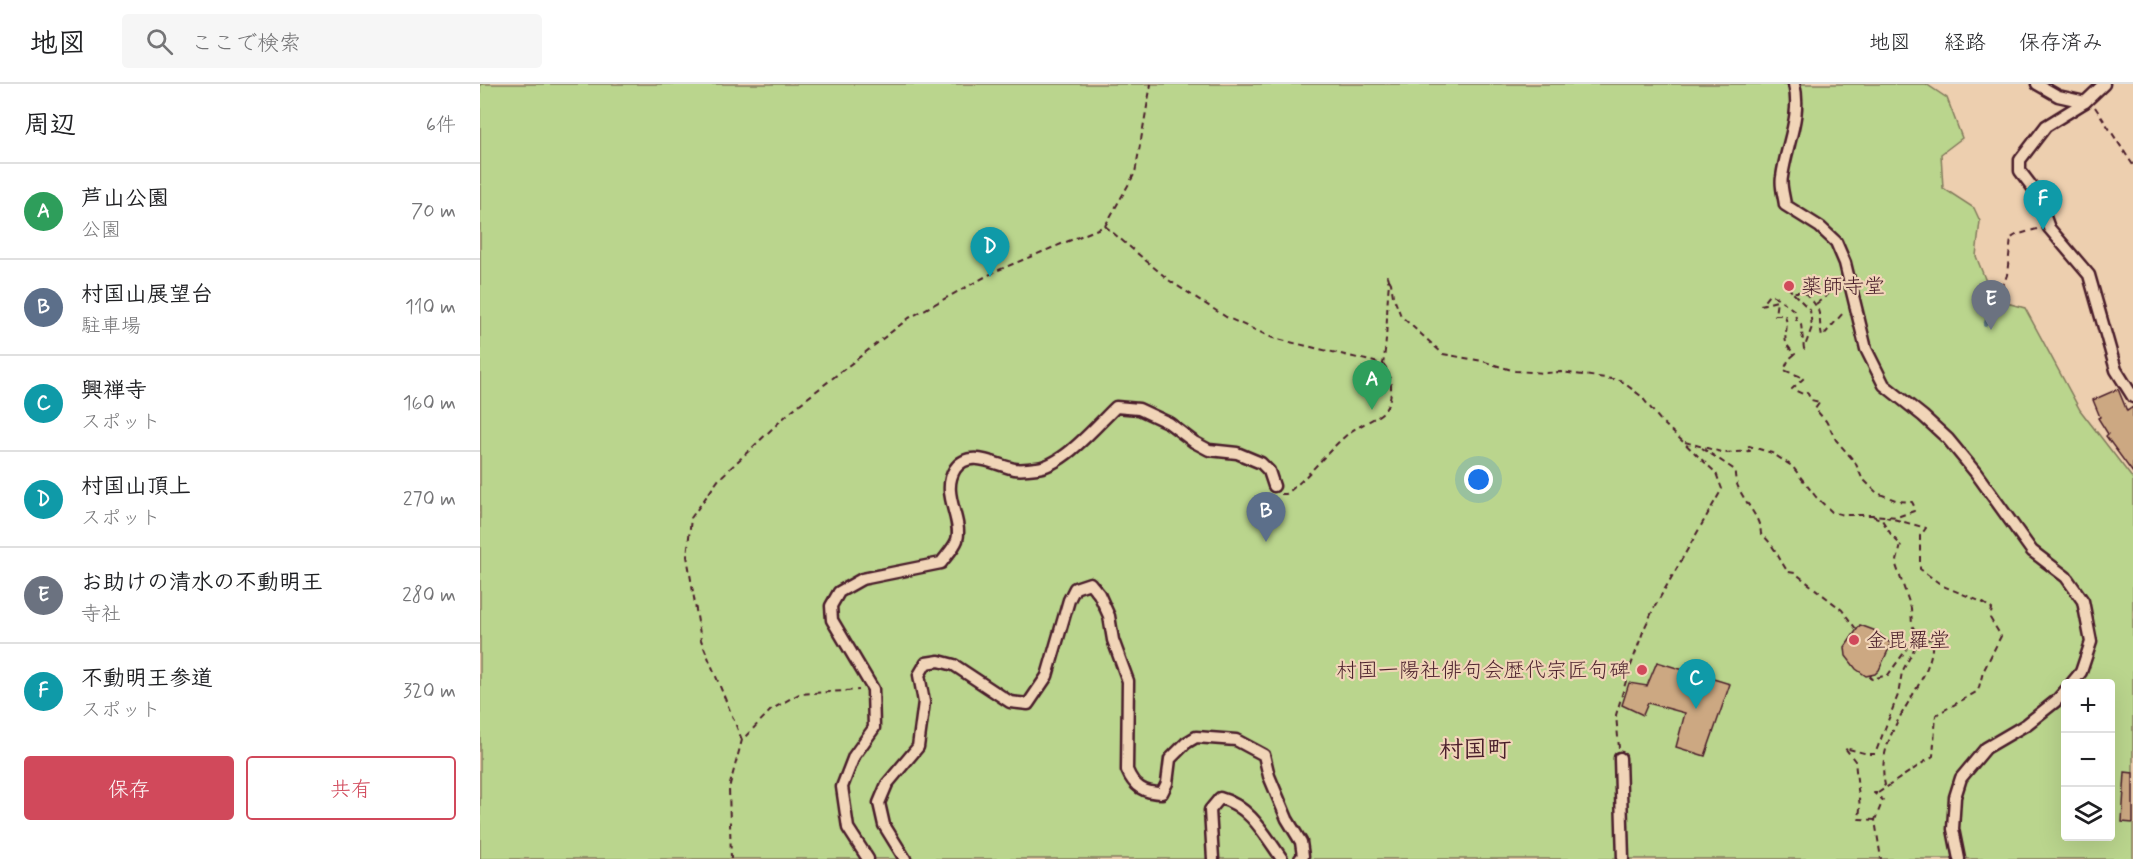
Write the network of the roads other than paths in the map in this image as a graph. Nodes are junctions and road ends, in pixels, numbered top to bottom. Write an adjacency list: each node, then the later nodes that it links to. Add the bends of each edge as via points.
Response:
1 (1794, 84): 7 (street, via 1797,96 1792,137 1781,179 1785,205 1836,242 1866,348 1884,386 1948,439 2032,551 2066,577 2082,601 2091,642)
2 (2037, 84): 4 (street, via 2058,96)
3 (2104, 84): 4 (street)
4 (2087, 100): 5 (street, via 2046,126 2020,160 2020,171 2036,192 2048,225 2089,275 2116,370)
5 (2133, 397)
6 (1274, 486): 10 (street, via 1269,471 1261,463 1237,453 1209,450 1169,423 1139,409 1116,407 1078,444 1040,468 1016,469 977,458 964,461 955,470 951,484 950,503 958,528 956,542 941,563 862,579 839,592 831,606 832,620 873,689 874,728 854,756 842,787 848,828)
7 (2075, 679)
8 (2061, 696): 16 (street, via 2027,724 1986,748 1961,778 1953,829)
9 (1620, 759): 15 (street)
10 (868, 859)
11 (905, 859): 14 (street, via 884,825 879,803 887,784 918,747 924,702 919,675 926,663 954,665 1011,702 1028,704 1047,676 1075,588 1090,583 1109,616 1128,681 1126,770 1132,783 1148,793 1162,793 1170,759 1186,743 1196,737 1236,740 1264,755 1287,819 1301,842)
12 (1212, 859): 13 (street, via 1210,810 1220,798 1233,801 1254,820)
13 (1282, 859)
14 (1300, 859)
15 (1623, 859)
16 (1959, 859)

